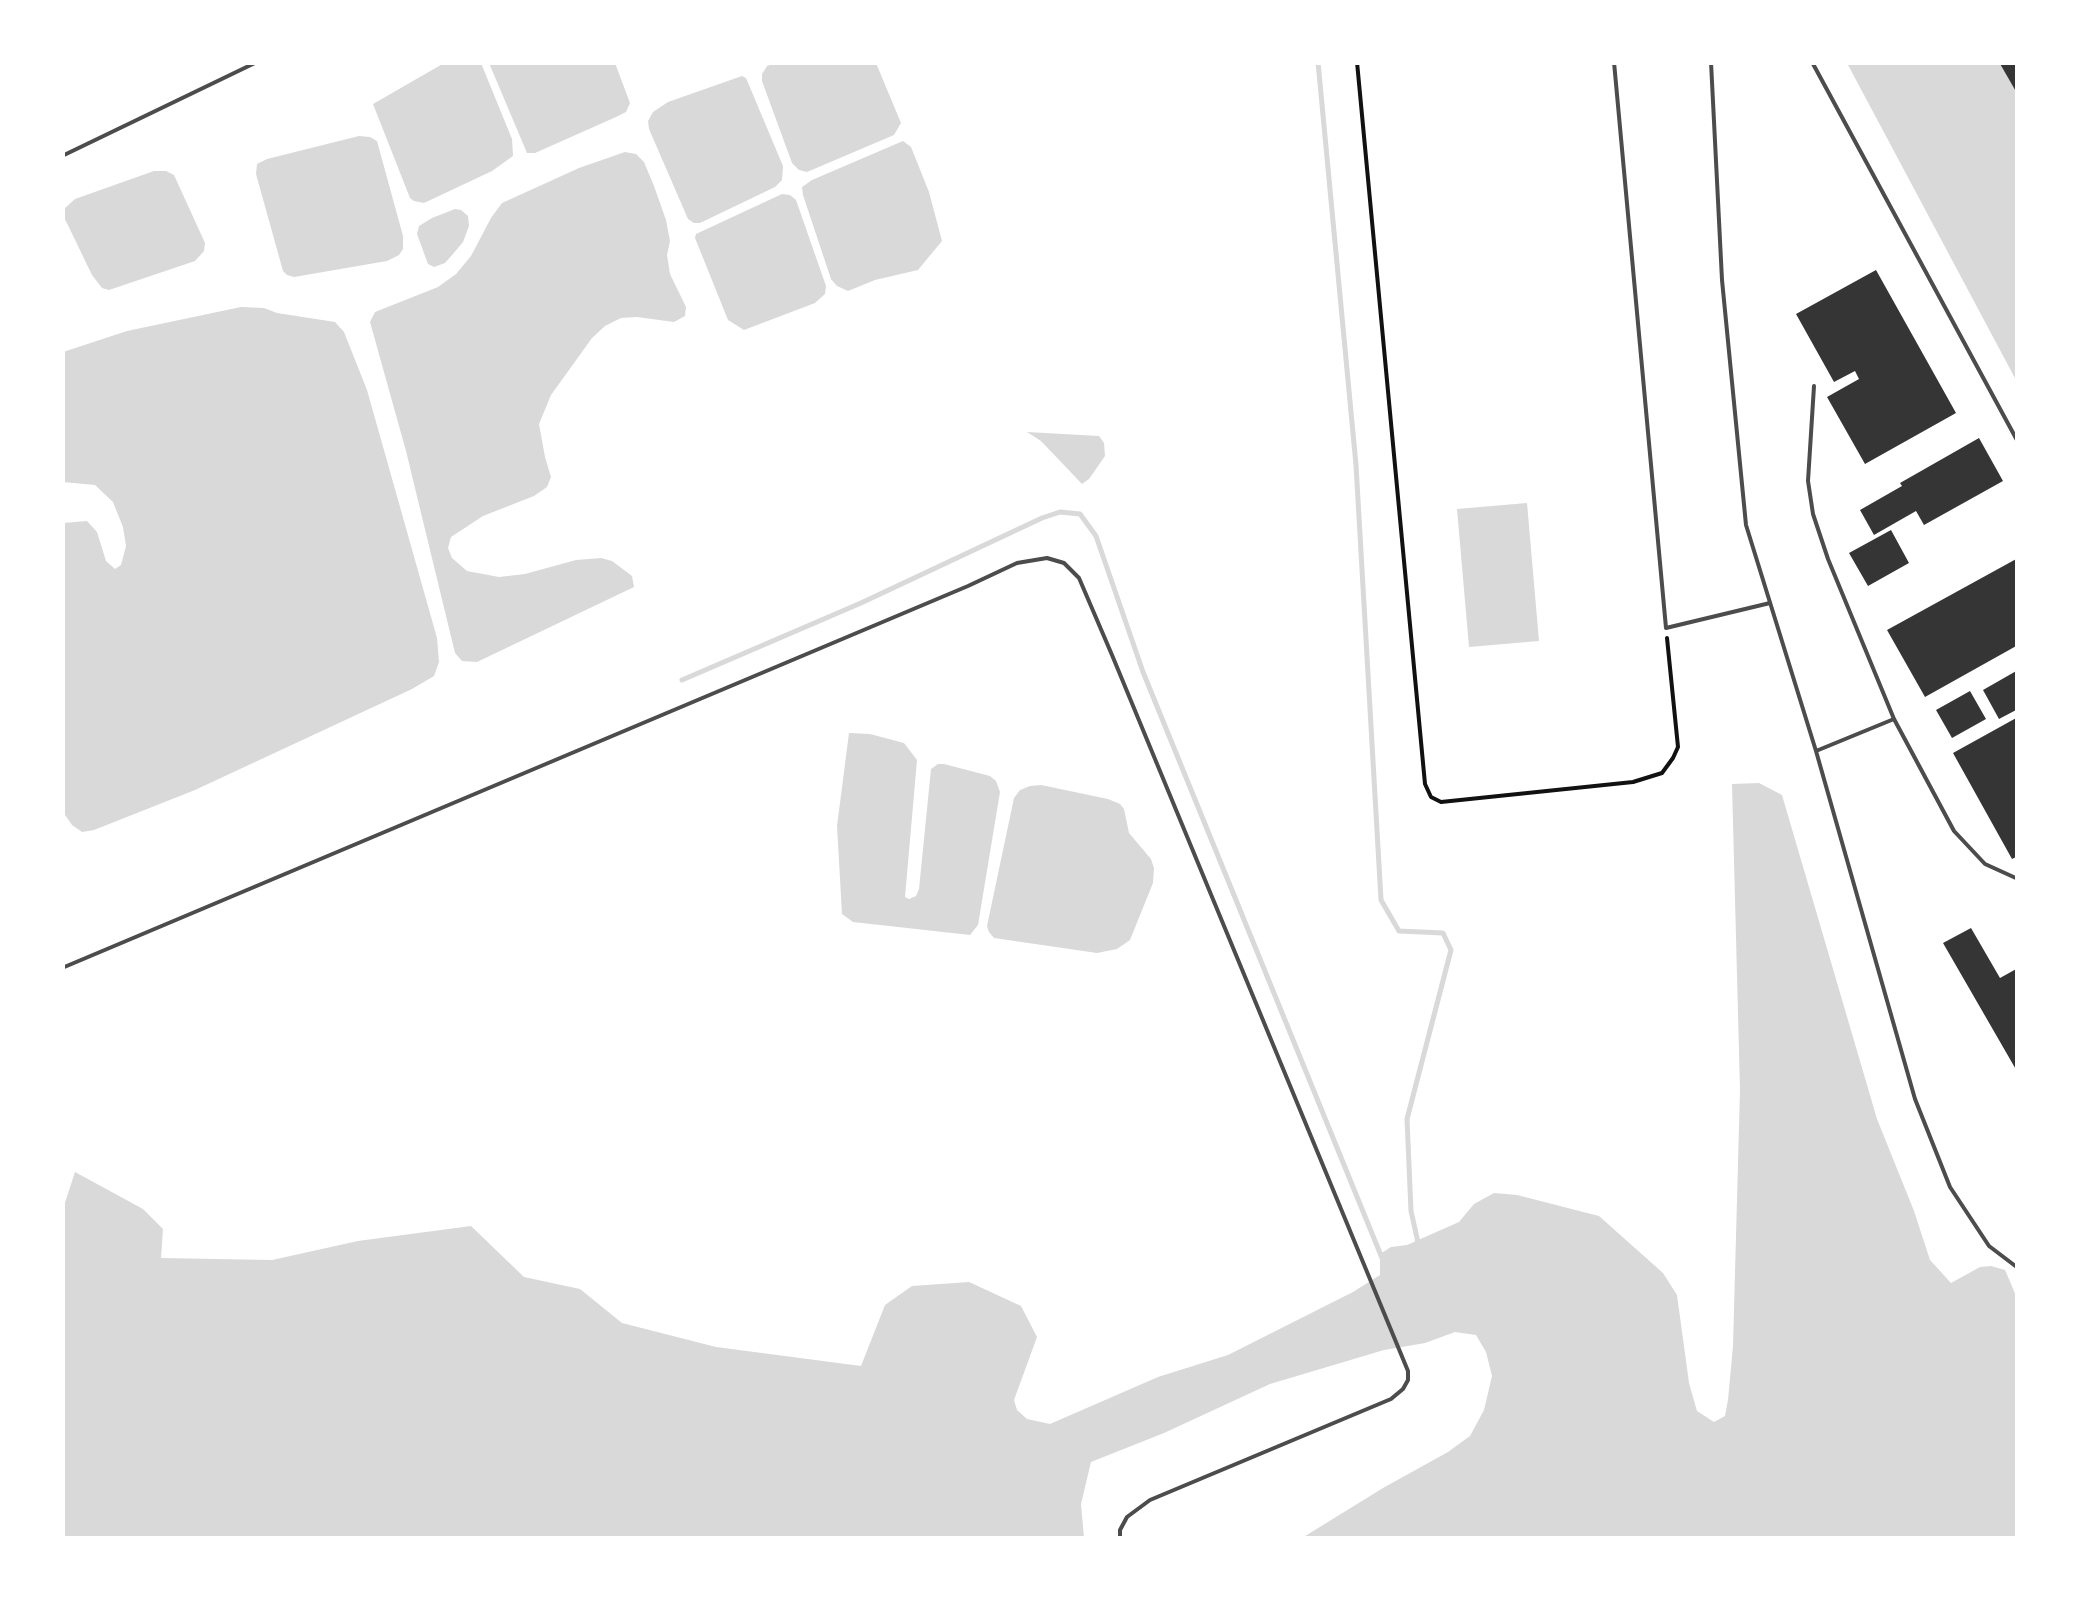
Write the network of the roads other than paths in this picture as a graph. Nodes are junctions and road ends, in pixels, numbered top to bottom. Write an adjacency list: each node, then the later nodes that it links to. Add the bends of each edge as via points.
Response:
1 (257, 62): 5 (lane)
2 (1614, 62): 8 (lane, via 1666,628)
3 (1711, 62): 8 (lane, via 1722,280 1746,525)
4 (1812, 62): 7 (lane)
5 (62, 156)
6 (1814, 386): 9 (lane, via 1808,481 1813,514)
7 (2018, 442)
8 (1770, 603): 10 (lane)
9 (1894, 719): 10 (lane); 11 (lane, via 1954,831 1985,864)
10 (1816, 752): 13 (lane, via 1916,1099 1950,1188 1989,1246)
11 (2018, 879)
12 (62, 968): 14 (lane, via 1018,563 1064,563 1079,578 1408,1371 1403,1390 1390,1399 1150,1500 1127,1517)
13 (2015, 1266)
14 (1120, 1538)

